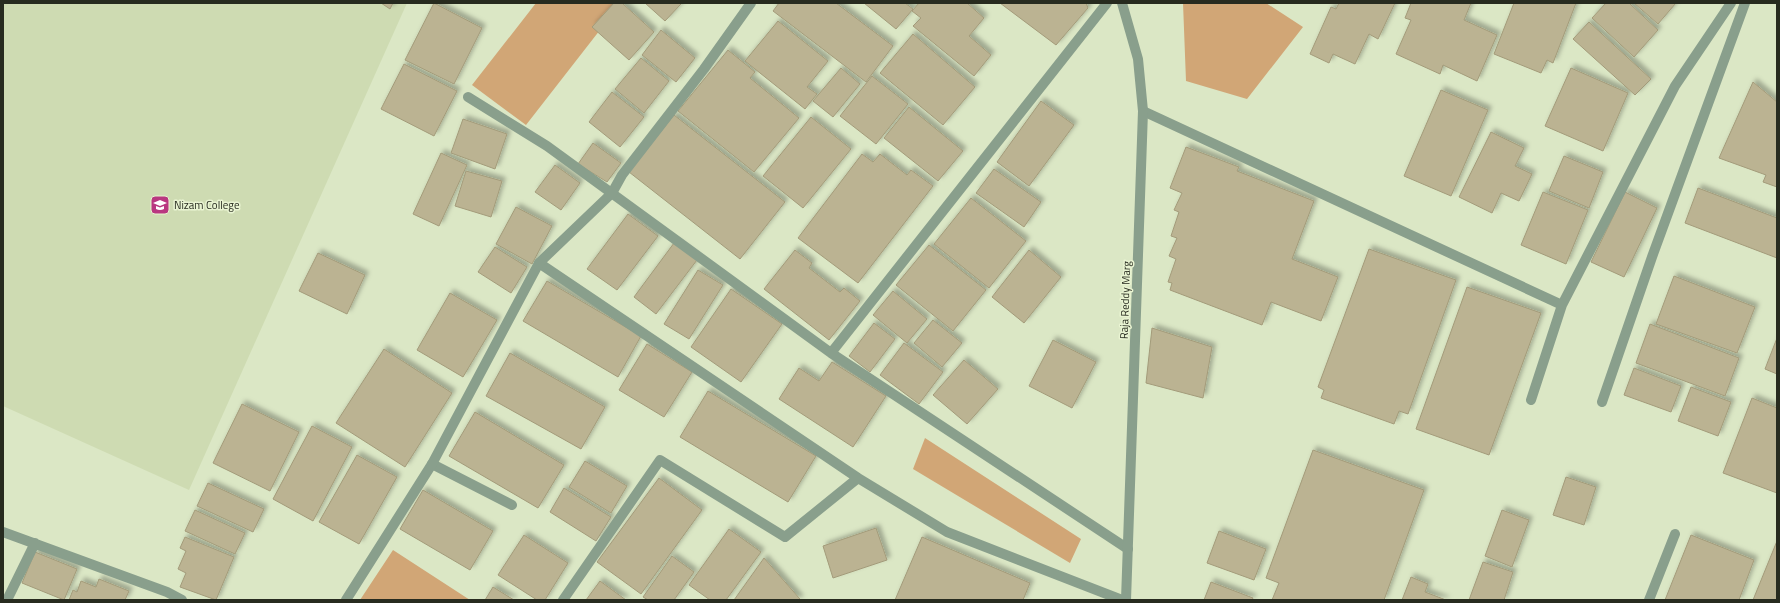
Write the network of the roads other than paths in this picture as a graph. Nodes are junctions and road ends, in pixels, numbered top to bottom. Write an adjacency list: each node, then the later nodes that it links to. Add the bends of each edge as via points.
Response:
1 (751, 3): 8 (street, via 622,175)
2 (1108, 3): 11 (street)
3 (1122, 3): 7 (street, Raja Reddy Marg, via 1138,59)
4 (1731, 3): 10 (street, via 1675,86)
5 (1745, 3): 13 (street)
6 (468, 97): 8 (street, via 547,146)
7 (1144, 111): 10 (street); 20 (street, Raja Reddy Marg)
8 (612, 193): 9 (street); 11 (street)
9 (539, 263): 14 (street); 15 (street)
10 (1562, 305): 12 (street)
11 (832, 353): 20 (street)
12 (1531, 400)
13 (1602, 402)
14 (432, 464): 16 (street); 23 (street)
15 (858, 478): 24 (street, via 785,536 660,460); 25 (street, via 947,532)
16 (512, 505)
17 (3, 532): 19 (street)
18 (1675, 534): 27 (street)
19 (35, 543): 21 (street); 22 (street, via 167,592)
20 (1128, 549): 26 (street, Raja Reddy Marg)
21 (7, 600)
22 (182, 600)
23 (346, 600)
24 (563, 600)
25 (1122, 600)
26 (1126, 600)
27 (1649, 600)

